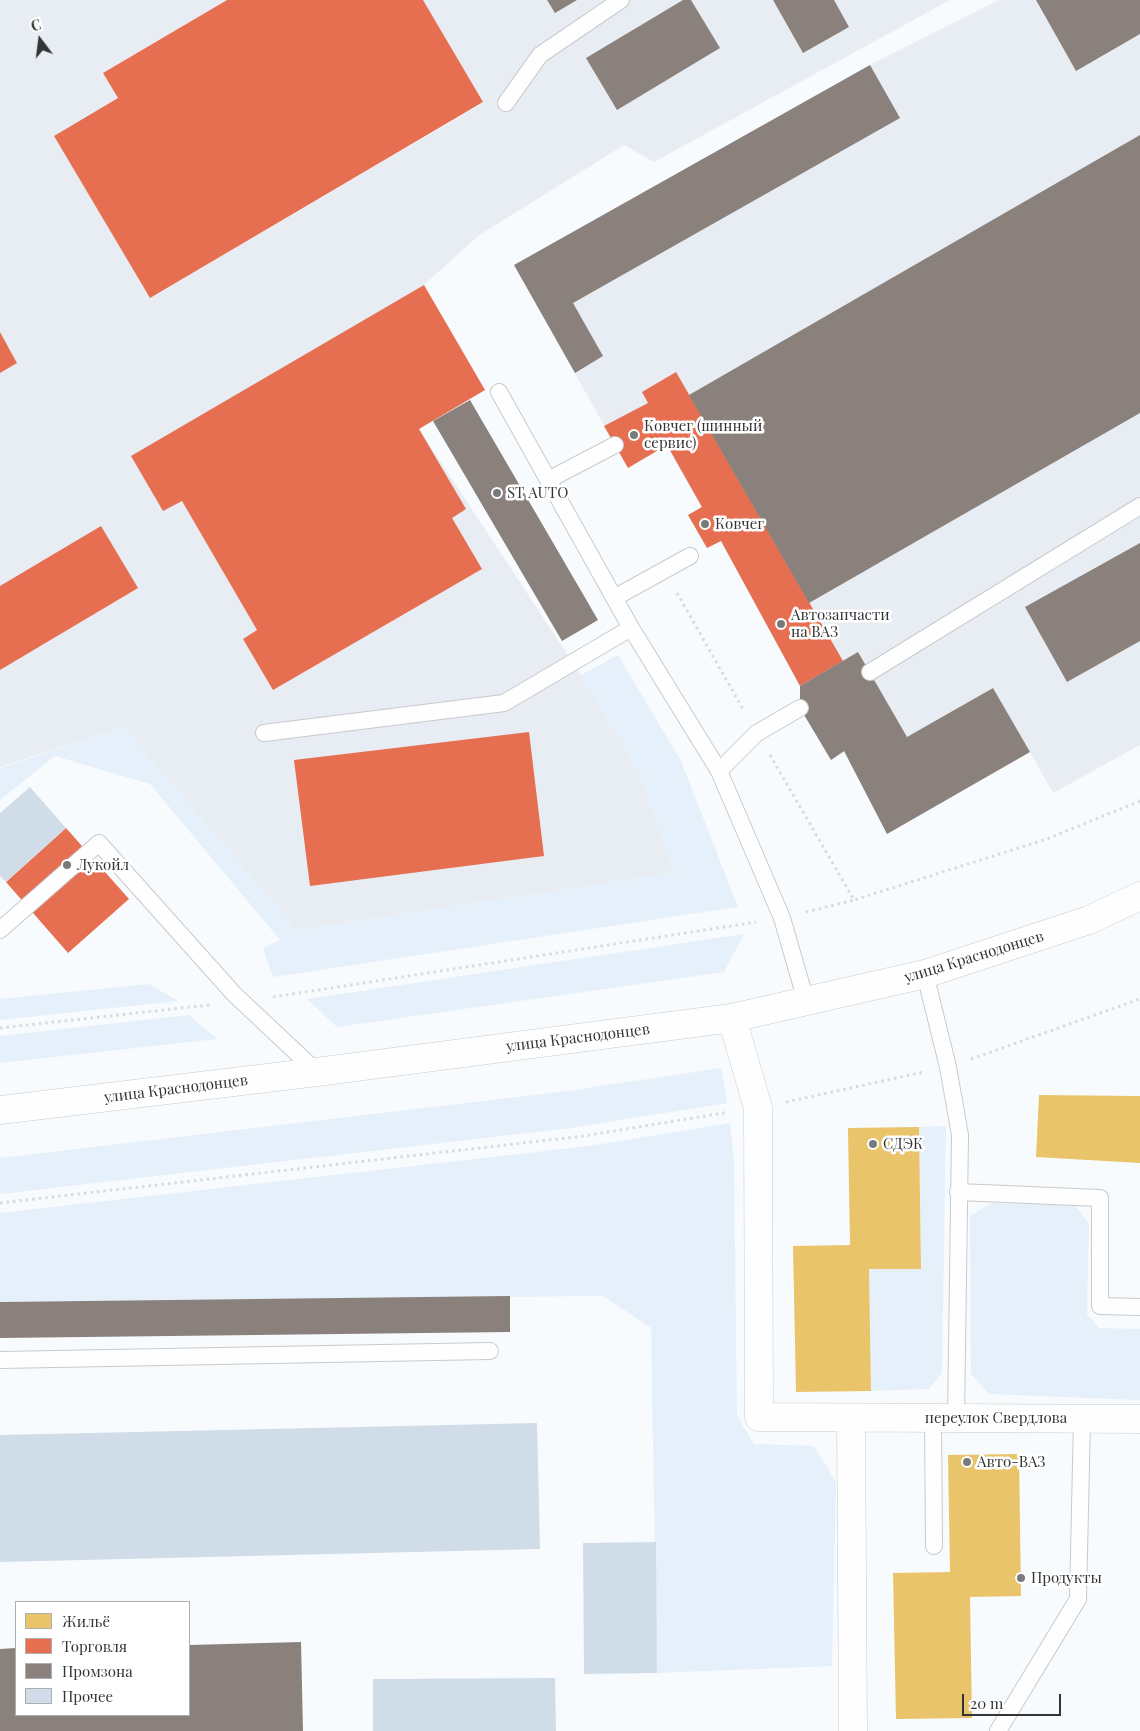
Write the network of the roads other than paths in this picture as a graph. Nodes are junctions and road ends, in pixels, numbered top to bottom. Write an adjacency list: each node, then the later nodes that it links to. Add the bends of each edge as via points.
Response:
1 (621, 0): 2 (lane, via 540,55)
2 (506, 103)
3 (499, 392): 5 (lane)
4 (615, 445): 5 (lane)
5 (548, 480): 8 (lane)
6 (1140, 506): 10 (lane)
7 (690, 556): 8 (lane)
8 (614, 598): 9 (lane)
9 (631, 628): 12 (lane, via 504,703); 13 (lane)
10 (870, 672)
11 (800, 708): 13 (lane, via 756,733)
12 (264, 733)
13 (719, 771): 17 (lane, via 782,918)
14 (1140, 896): 16 (main road, улица Краснодонцев, via 1089,920)
15 (0, 930): 19 (lane, via 99,843 242,1001)
16 (925, 974): 17 (main road, улица Краснодонцев); 21 (lane, via 948,1067 960,1135)
17 (806, 1001): 18 (main road, улица Краснодонцев)
18 (732, 1018): 19 (main road, улица Краснодонцев); 25 (main road, переулок Свердлова, via 758,1108 759,1417)
19 (317, 1072): 20 (main road, улица Краснодонцев)
20 (0, 1110)
21 (958, 1192): 22 (lane, via 1100,1198 1100,1306); 26 (lane)
22 (1140, 1307)
23 (490, 1351): 24 (lane)
24 (0, 1360)
25 (851, 1418): 26 (main road, переулок Свердлова); 30 (main road)
26 (944, 1419): 27 (main road, переулок Свердлова); 29 (lane)
27 (1082, 1419): 28 (main road, переулок Свердлова); 31 (lane, via 1078,1599)
28 (1140, 1419)
29 (934, 1546)
30 (853, 1731)
31 (998, 1731)

